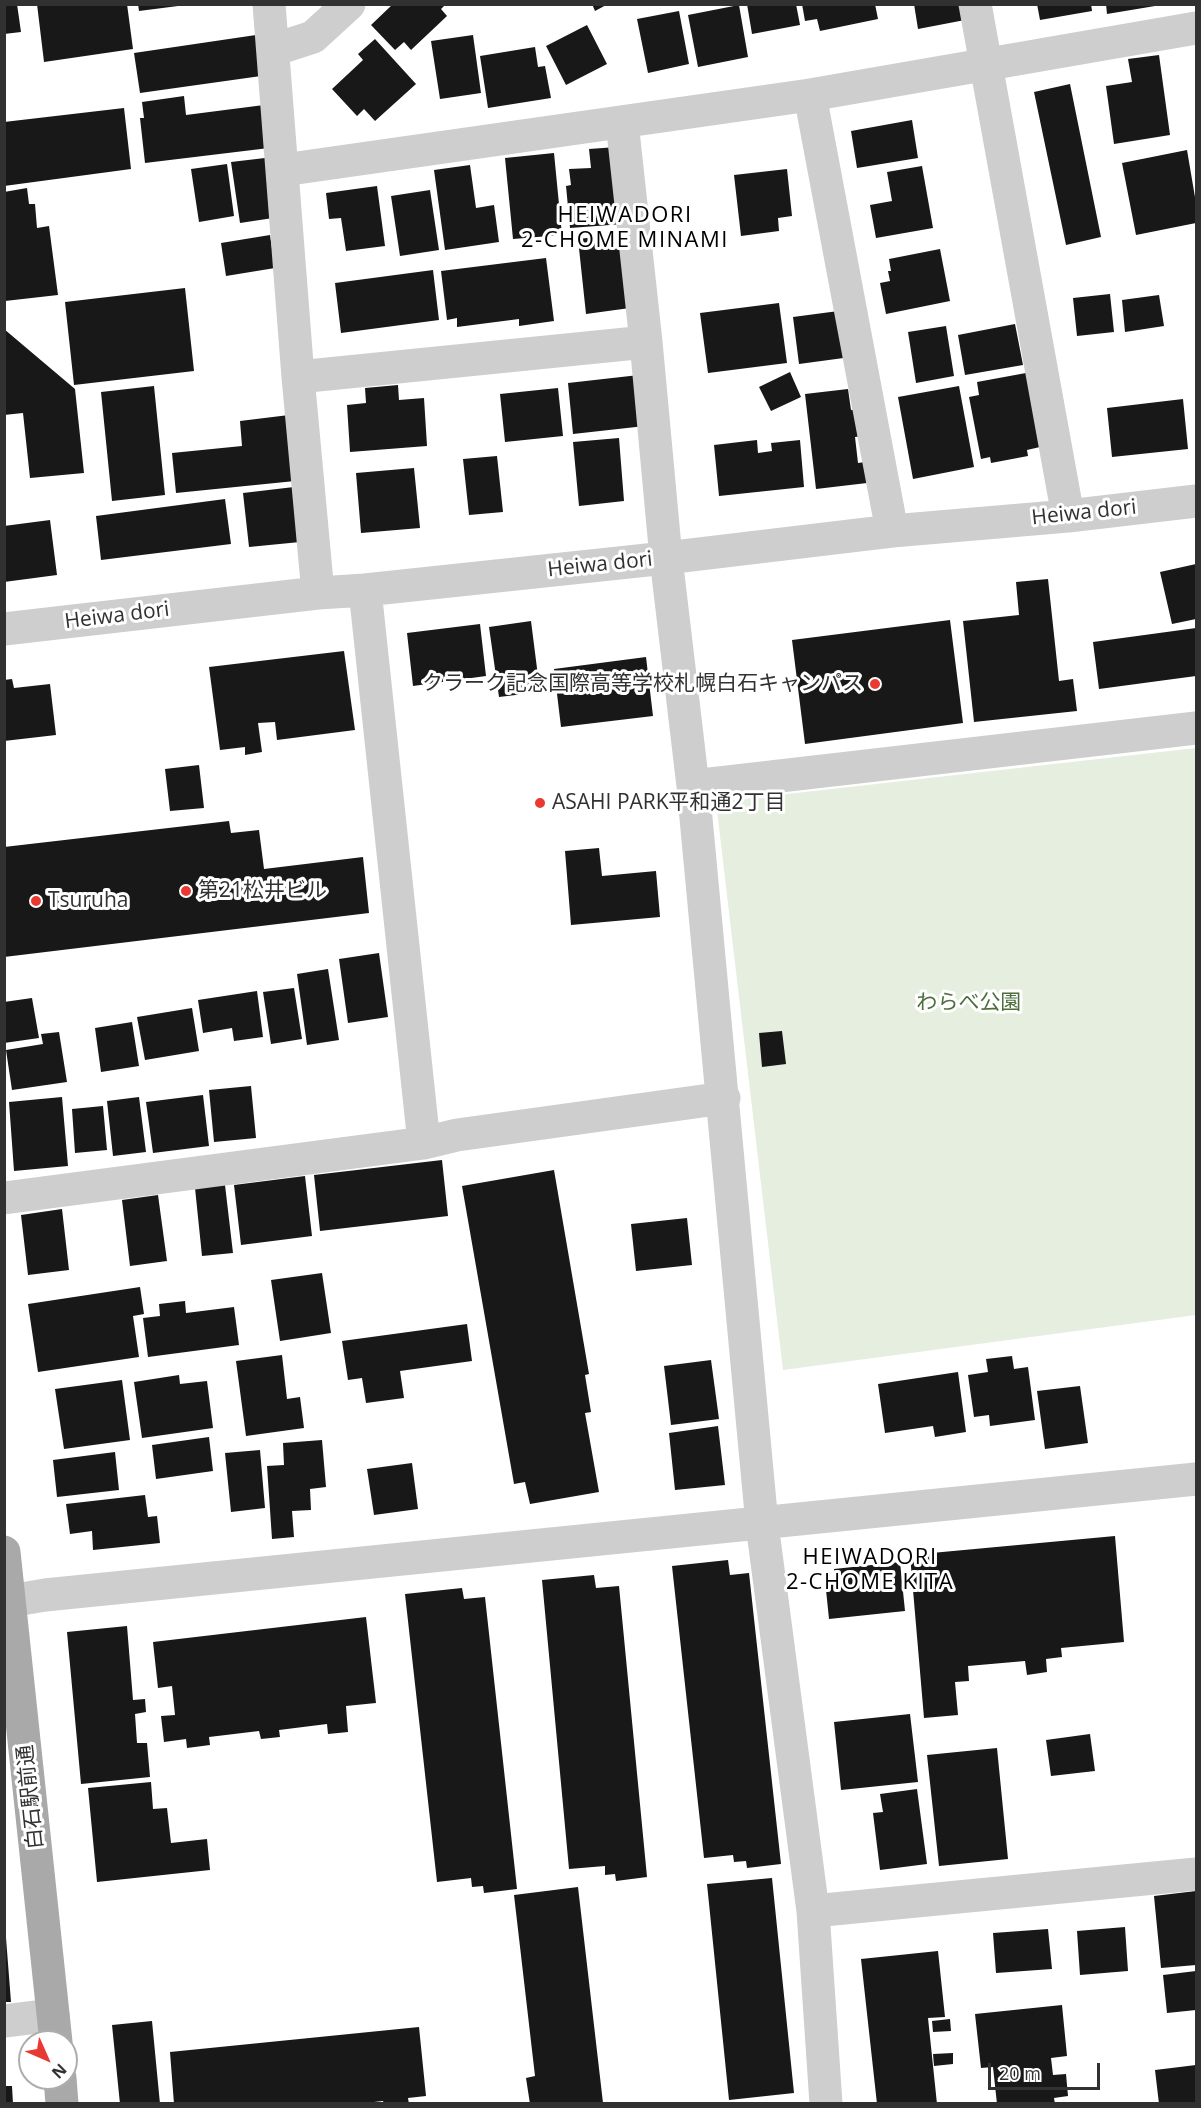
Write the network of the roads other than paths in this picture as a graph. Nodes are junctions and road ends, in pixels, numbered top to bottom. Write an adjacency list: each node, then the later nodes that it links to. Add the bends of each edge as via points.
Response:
1 (269, 4): 5 (street)
2 (349, 4): 5 (street, via 313,37)
3 (975, 4): 6 (street)
4 (1197, 28): 6 (street)
5 (273, 50): 9 (street)
6 (987, 66): 7 (street); 13 (street)
7 (810, 95): 8 (street); 14 (street)
8 (622, 122): 9 (street); 10 (street)
9 (283, 170): 11 (street)
10 (646, 342): 11 (street); 15 (street)
11 (298, 377): 17 (street)
12 (1197, 501): 13 (street, Heiwa dori)
13 (1068, 516): 14 (street, Heiwa dori)
14 (892, 531): 15 (street, Heiwa dori)
15 (666, 558): 16 (street, Heiwa dori); 20 (street)
16 (365, 590): 17 (street, Heiwa dori); 22 (street)
17 (318, 593): 18 (street, Heiwa dori)
18 (4, 629)
19 (1197, 728): 20 (street)
20 (693, 786): 21 (street)
21 (723, 1098): 22 (street); 25 (street)
22 (424, 1143): 23 (street)
23 (4, 1198)
24 (1197, 1479): 25 (street)
25 (762, 1524): 27 (street, via 45,1595); 29 (street)
26 (4, 1552): 27 (main road, 白石駅前通)
27 (7, 1602): 31 (main road, 白石駅前通)
28 (1197, 1874): 29 (street)
29 (813, 1911): 32 (street)
30 (4, 2021): 31 (street)
31 (55, 2029)
32 (826, 2103)

